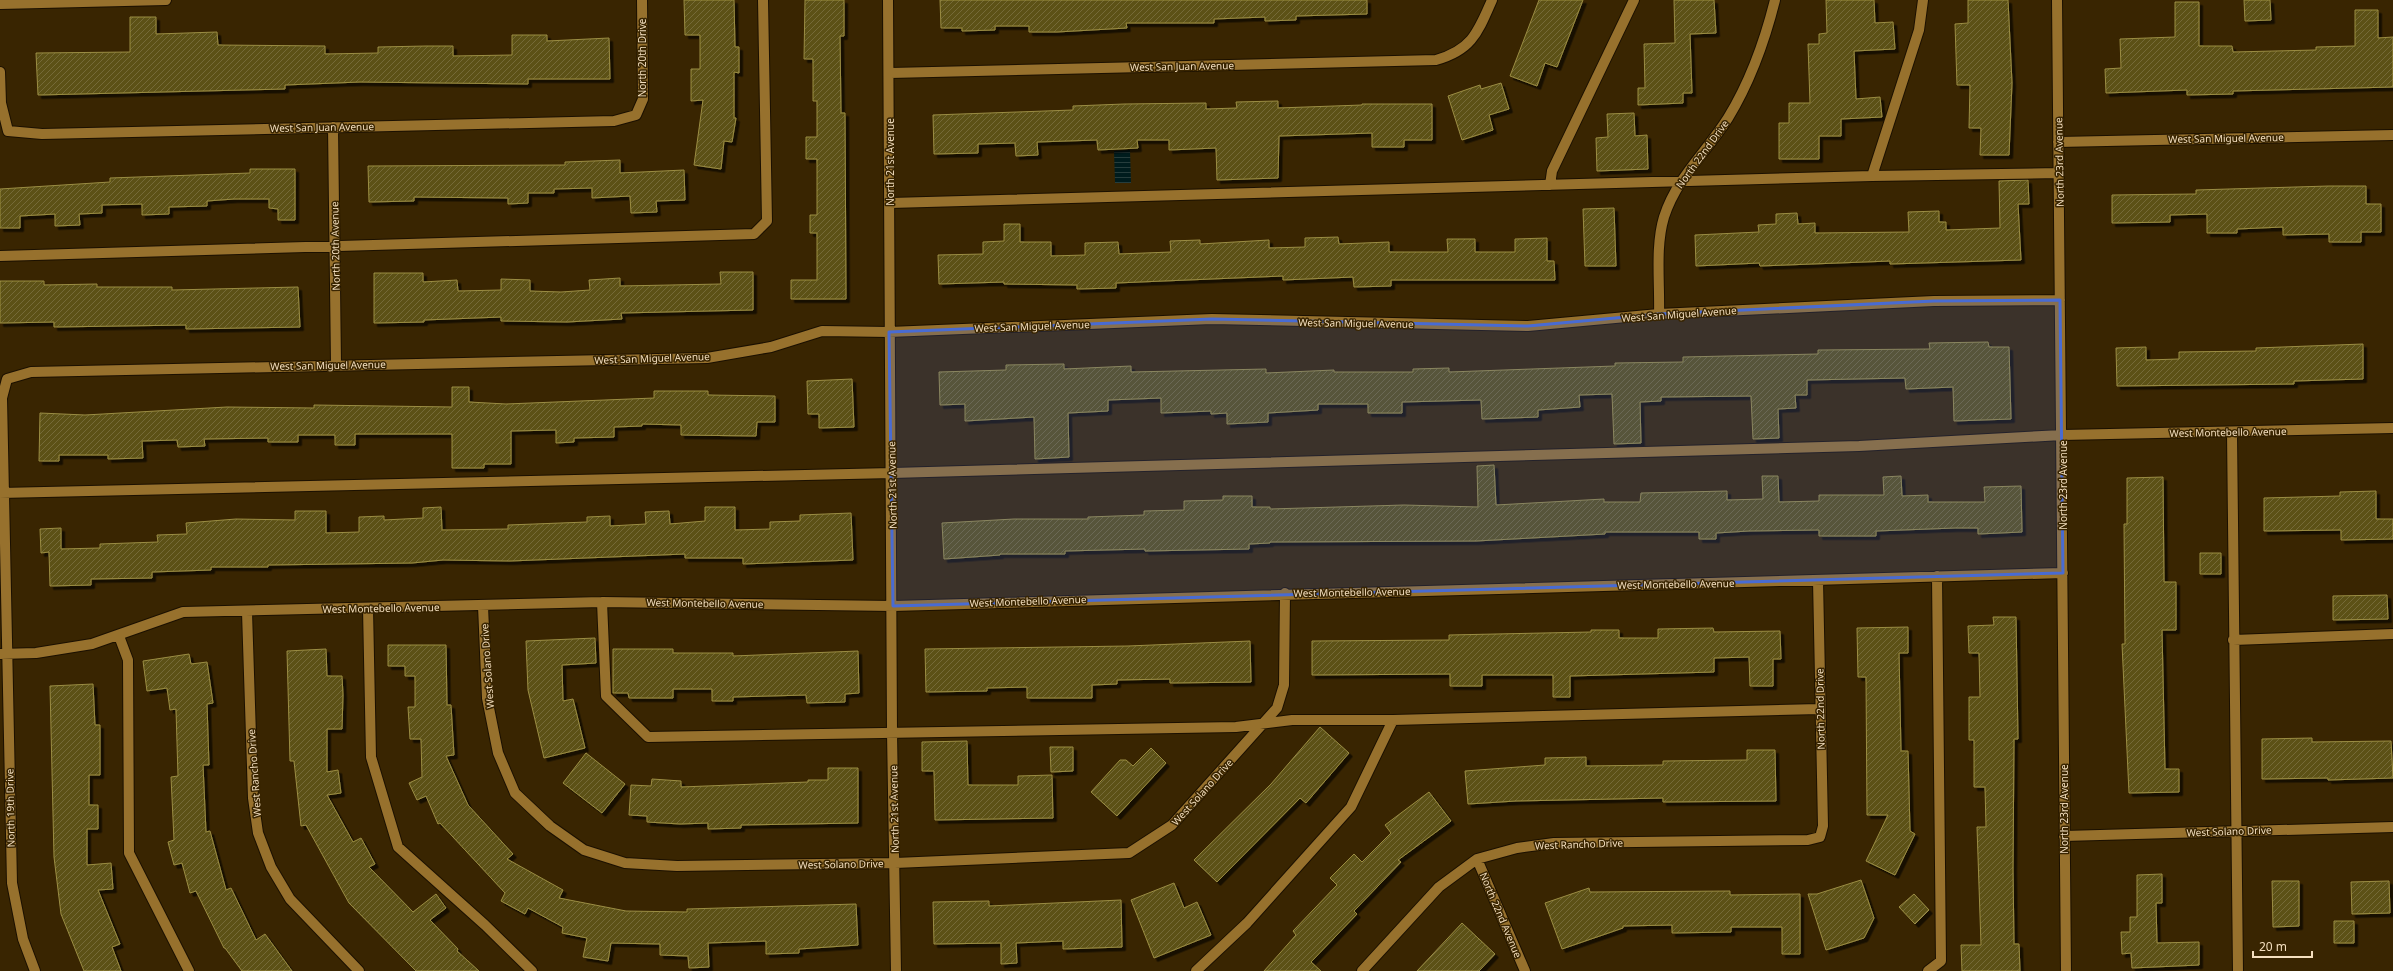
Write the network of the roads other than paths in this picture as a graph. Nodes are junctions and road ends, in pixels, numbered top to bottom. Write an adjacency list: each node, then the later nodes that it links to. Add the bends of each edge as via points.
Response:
1 (166, 0): 10 (street)
2 (642, 0): 13 (street, North 20th Drive, via 643,99)
3 (763, 0): 22 (street, via 767,221 754,234)
4 (888, 0): 12 (street, North 21st Avenue)
5 (1492, 0): 12 (street, West San Juan Avenue, via 1479,30 1470,43 1451,56 1436,60)
6 (1634, 0): 20 (street, via 1552,171)
7 (1776, 0): 19 (street, North 22nd Drive, via 1759,52 1732,111 1707,148)
8 (1923, 0): 18 (street, via 1919,30)
9 (2057, 0): 16 (street, North 23rd Avenue)
10 (0, 4)
11 (0, 72): 14 (street, West San Juan Avenue, via 1,103 8,131 42,134)
12 (890, 73): 21 (street, North 21st Avenue)
13 (636, 115): 14 (street, West San Juan Avenue, via 614,121)
14 (333, 127): 22 (street, North 20th Avenue)
15 (2393, 135): 16 (street, West San Miguel Avenue)
16 (2058, 142): 17 (street, North 23rd Avenue)
17 (2059, 173): 18 (street); 24 (street, North 23rd Avenue)
18 (1872, 176): 19 (street)
19 (1679, 182): 20 (street); 25 (street, North 22nd Drive, via 1664,218 1660,248)
20 (1550, 184): 21 (street)
21 (890, 203): 26 (street, North 21st Avenue)
22 (335, 247): 23 (street); 27 (street, North 20th Avenue)
23 (0, 256)
24 (2060, 300): 25 (street, West San Miguel Avenue, via 1934,301); 31 (street, North 23rd Avenue)
25 (1659, 314): 26 (street, West San Miguel Avenue, via 1528,326 1212,320)
26 (889, 332): 27 (street, West San Miguel Avenue, via 822,331 771,346 707,358); 32 (street, North 21st Avenue)
27 (336, 364): 28 (street, West San Miguel Avenue, via 32,372)
28 (7, 378): 33 (street, North 19th Drive, via 2,398)
29 (2393, 428): 30 (street, West Montebello Avenue)
30 (2232, 432): 31 (street, West Montebello Avenue); 45 (street)
31 (2062, 435): 32 (street, West Montebello Avenue, via 1859,446); 34 (street, North 23rd Avenue)
32 (892, 472): 33 (street, West Montebello Avenue); 40 (street, North 21st Avenue)
33 (2, 493): 46 (street, North 19th Drive)
34 (2063, 573): 35 (street, West Montebello Avenue); 53 (street, North 23rd Avenue)
35 (1937, 576): 36 (street, West Montebello Avenue); 65 (street, via 1941,961)
36 (1818, 580): 37 (street, West Montebello Avenue); 47 (street, North 22nd Drive)
37 (1284, 593): 40 (street, West Montebello Avenue); 49 (street, West Solano Drive, via 1284,684 1277,708)
38 (602, 602): 39 (street, West Montebello Avenue); 40 (street, West Montebello Avenue); 50 (street, via 606,696 648,737)
39 (483, 606): 41 (street, West Montebello Avenue); 56 (street, West Solano Drive, via 487,698 498,753 516,793 550,826 584,850 625,864 677,866)
40 (893, 606): 50 (street, North 21st Avenue)
41 (368, 608): 42 (street, West Montebello Avenue); 60 (street, via 370,757 398,847)
42 (247, 612): 44 (street, West Montebello Avenue, via 183,612); 59 (street, West Rancho Drive, via 254,798 258,833 271,867 290,899)
43 (2393, 634): 45 (street)
44 (119, 636): 46 (street, West Montebello Avenue, via 62,650); 58 (street, via 128,660 129,853)
45 (2233, 640): 52 (street)
46 (3, 654): 57 (street, North 19th Drive, via 12,883 23,938)
47 (1820, 709): 48 (street); 54 (street, North 22nd Drive, via 1823,826)
48 (1393, 720): 49 (street, via 1292,720); 62 (street, via 1350,807 1247,923)
49 (1263, 724): 50 (street, via 1236,727); 56 (street, West Solano Drive, via 1172,825 1129,853)
50 (892, 732): 56 (street, North 21st Avenue)
51 (2393, 827): 52 (street, West Solano Drive)
52 (2236, 831): 53 (street, West Solano Drive); 67 (street)
53 (2064, 836): 66 (street, North 23rd Avenue)
54 (1820, 837): 55 (street, West Rancho Drive, via 1808,840 1554,843 1517,848)
55 (1477, 859): 63 (street, West Rancho Drive, via 1439,887); 64 (street, North 22nd Avenue)
56 (895, 863): 61 (street, North 21st Avenue)
57 (35, 971)
58 (188, 971)
59 (359, 971)
60 (532, 971)
61 (896, 971)
62 (1196, 971)
63 (1362, 971)
64 (1525, 971)
65 (1928, 971)
66 (2066, 971)
67 (2238, 971)

